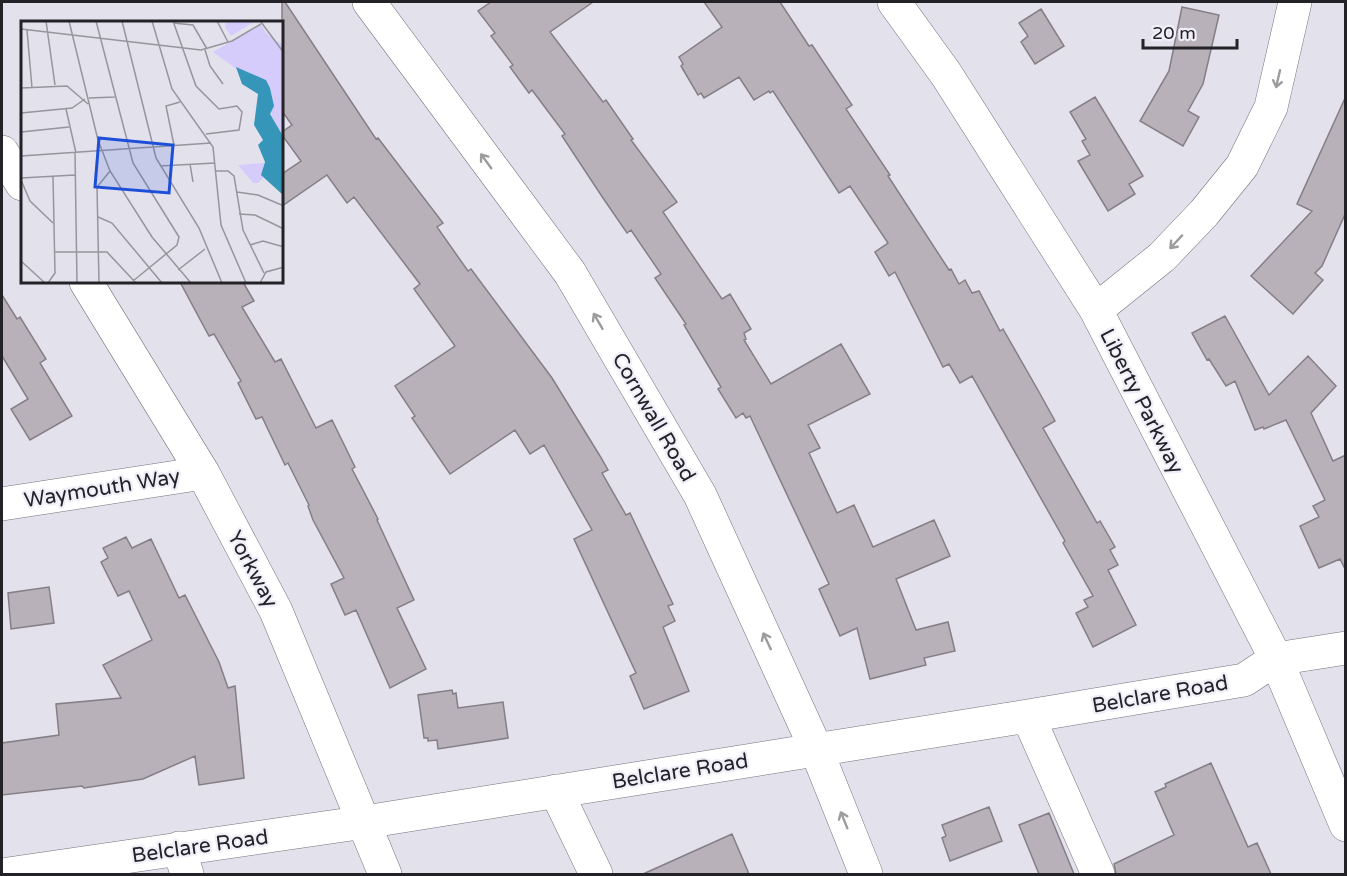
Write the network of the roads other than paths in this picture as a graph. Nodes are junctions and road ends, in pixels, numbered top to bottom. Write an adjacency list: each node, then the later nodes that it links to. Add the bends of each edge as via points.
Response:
1 (369, 2): 13 (street, Cornwall Road, one-way to 1, via 700,495 570,273)
2 (894, 2): 7 (street, Liberty Parkway, via 946,74)
3 (1295, 2): 7 (street, one-way to 7, via 1271,107 1242,166 1162,257)
4 (2, 152): 5 (street)
5 (21, 182)
6 (87, 284): 8 (street, Yorkway)
7 (1096, 310): 11 (street, Liberty Parkway)
8 (203, 473): 9 (street, Waymouth Way); 15 (street, Yorkway, via 276,611)
9 (2, 504)
10 (1346, 648): 11 (street, Belclare Road)
11 (1276, 659): 12 (street, Belclare Road, via 1244,680); 16 (street, Liberty Parkway)
12 (1028, 716): 13 (street, Belclare Road); 22 (street)
13 (816, 749): 14 (street, Belclare Road); 21 (street, Cornwall Road, one-way to 13)
14 (556, 790): 15 (street, Belclare Road); 20 (street)
15 (365, 822): 17 (street, Belclare Road); 19 (street, Yorkway)
16 (1346, 825)
17 (183, 861): 18 (street, Belclare Road)
18 (8, 874)
19 (385, 874)
20 (596, 874)
21 (866, 874)
22 (1098, 874)

